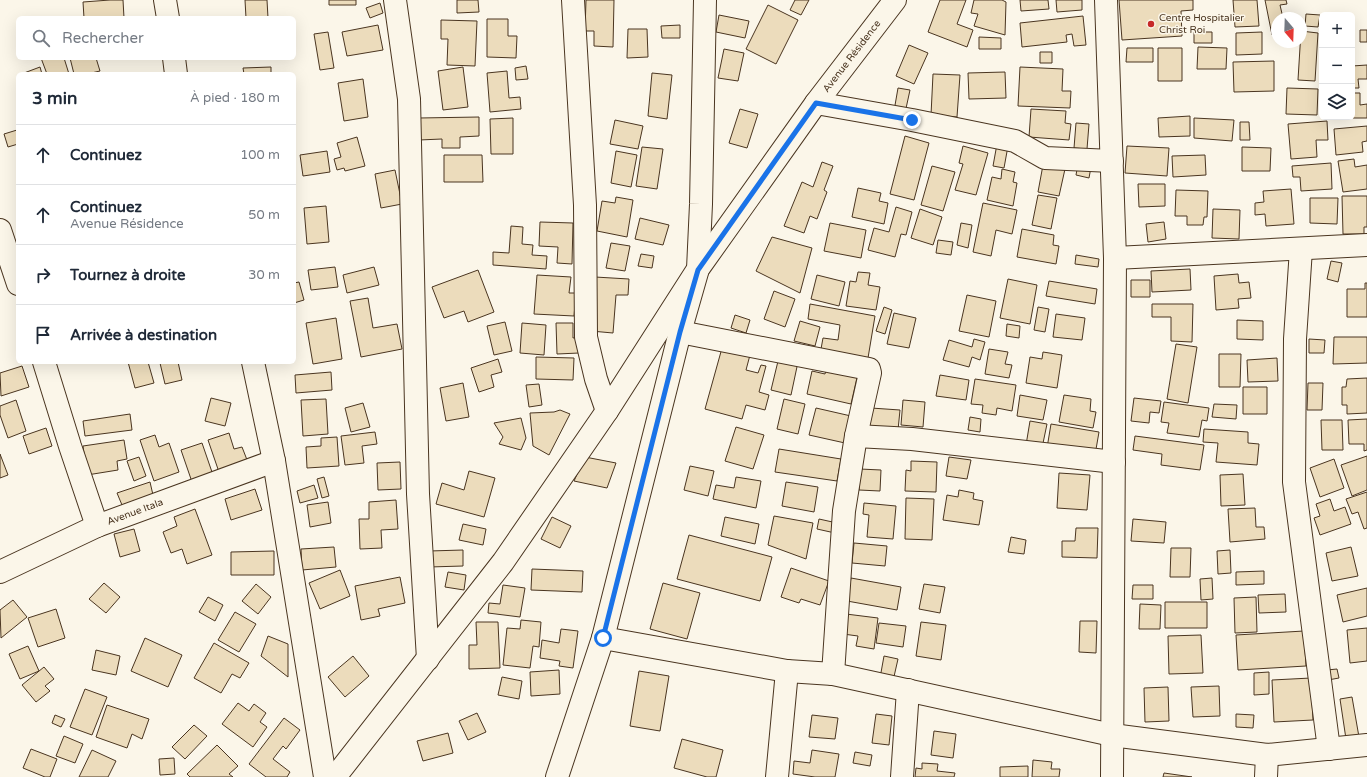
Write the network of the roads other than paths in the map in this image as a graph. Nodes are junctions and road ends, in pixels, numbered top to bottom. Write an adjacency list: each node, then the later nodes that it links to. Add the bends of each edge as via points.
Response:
1 (165, 0): 7 (street)
2 (395, 0): 28 (street, via 409,99 418,494)
3 (574, 0): 21 (street, via 586,204 586,337)
4 (705, 0): 16 (street)
5 (895, 0): 10 (street, Avenue Résidence)
6 (1106, 0): 11 (street)
7 (168, 16)
8 (174, 60): 9 (street)
9 (176, 72)
10 (816, 103): 11 (street, via 1015,142 1045,158 1055,160); 16 (street, Avenue Résidence)
11 (1112, 161): 15 (street)
12 (0, 230): 17 (street)
13 (1367, 245): 14 (street)
14 (1301, 250): 15 (street); 34 (street, via 1295,339 1294,482)
15 (1115, 258): 24 (street)
16 (698, 270): 18 (street); 21 (street, Avenue Résidence)
17 (16, 278)
18 (680, 332): 22 (street, via 867,367 870,373); 27 (street)
19 (45, 364): 25 (street)
20 (253, 364): 23 (street)
21 (607, 411): 28 (street, Avenue Résidence, via 503,562)
22 (856, 436): 24 (street, via 912,439); 30 (street, via 844,511)
23 (274, 461): 25 (street, Avenue Itala); 36 (street)
24 (1114, 462): 32 (street)
25 (96, 526): 26 (street, Avenue Itala)
26 (0, 572)
27 (603, 638): 29 (street); 38 (street)
28 (428, 659): 37 (street, Avenue Résidence)
29 (787, 671): 30 (street); 39 (street)
30 (834, 674): 31 (street)
31 (908, 690): 32 (street); 40 (street)
32 (1112, 735): 35 (street); 41 (street)
33 (1367, 745): 34 (street)
34 (1329, 749): 35 (street)
35 (1267, 755): 42 (street)
36 (325, 777)
37 (335, 777)
38 (557, 777)
39 (777, 777)
40 (902, 777)
41 (1112, 777)
42 (1266, 777)

